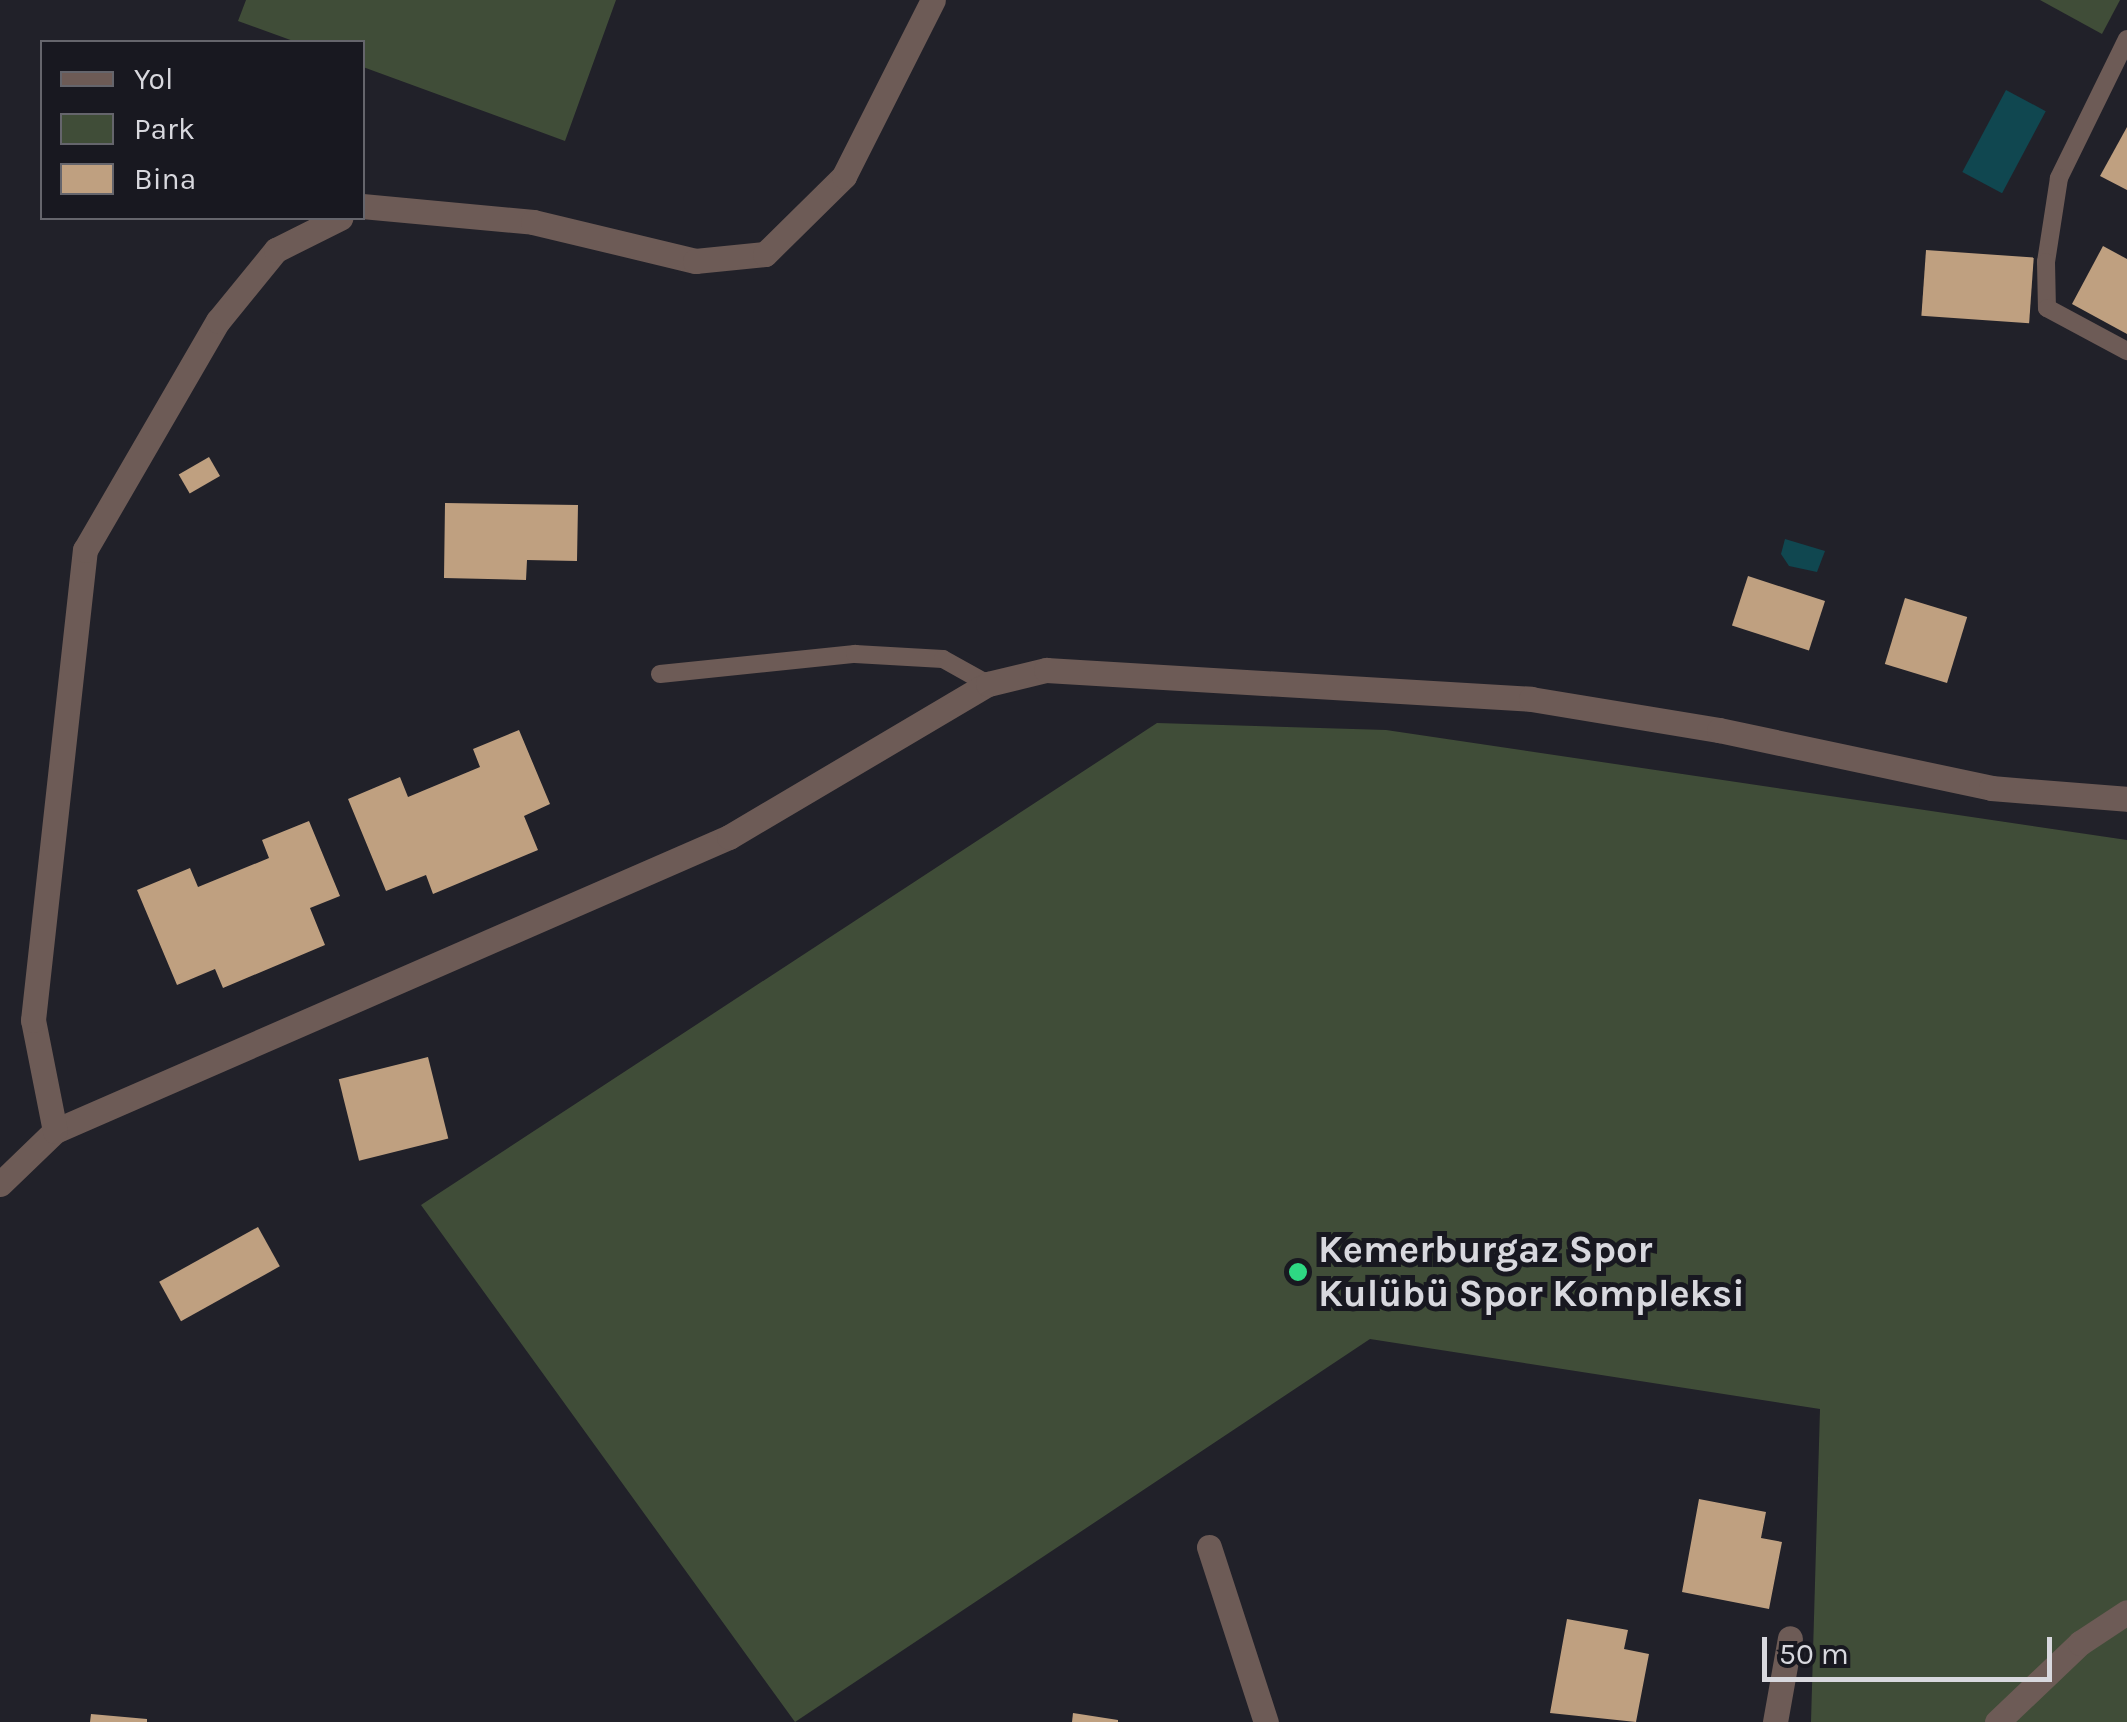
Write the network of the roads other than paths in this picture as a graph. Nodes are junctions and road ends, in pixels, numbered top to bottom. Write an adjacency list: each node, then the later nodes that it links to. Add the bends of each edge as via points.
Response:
1 (933, 0): 3 (street, via 844,176 765,254 694,261 533,222)
2 (2127, 40): 5 (lane, via 2059,178 2046,262 2047,308)
3 (365, 206)
4 (336, 220): 9 (street, via 276,250 218,320 85,550 33,1020)
5 (2127, 351)
6 (660, 674): 7 (lane, via 854,654 943,659)
7 (988, 684): 8 (street, via 1074,668 1531,698 1991,788); 9 (street, via 729,837)
8 (2127, 799)
9 (55, 1131): 10 (street)
10 (0, 1184)
11 (1209, 1547): 14 (street)
12 (2127, 1612): 16 (street, via 2080,1643)
13 (1790, 1638): 15 (street)
14 (1266, 1722)
15 (1775, 1722)
16 (1998, 1722)

